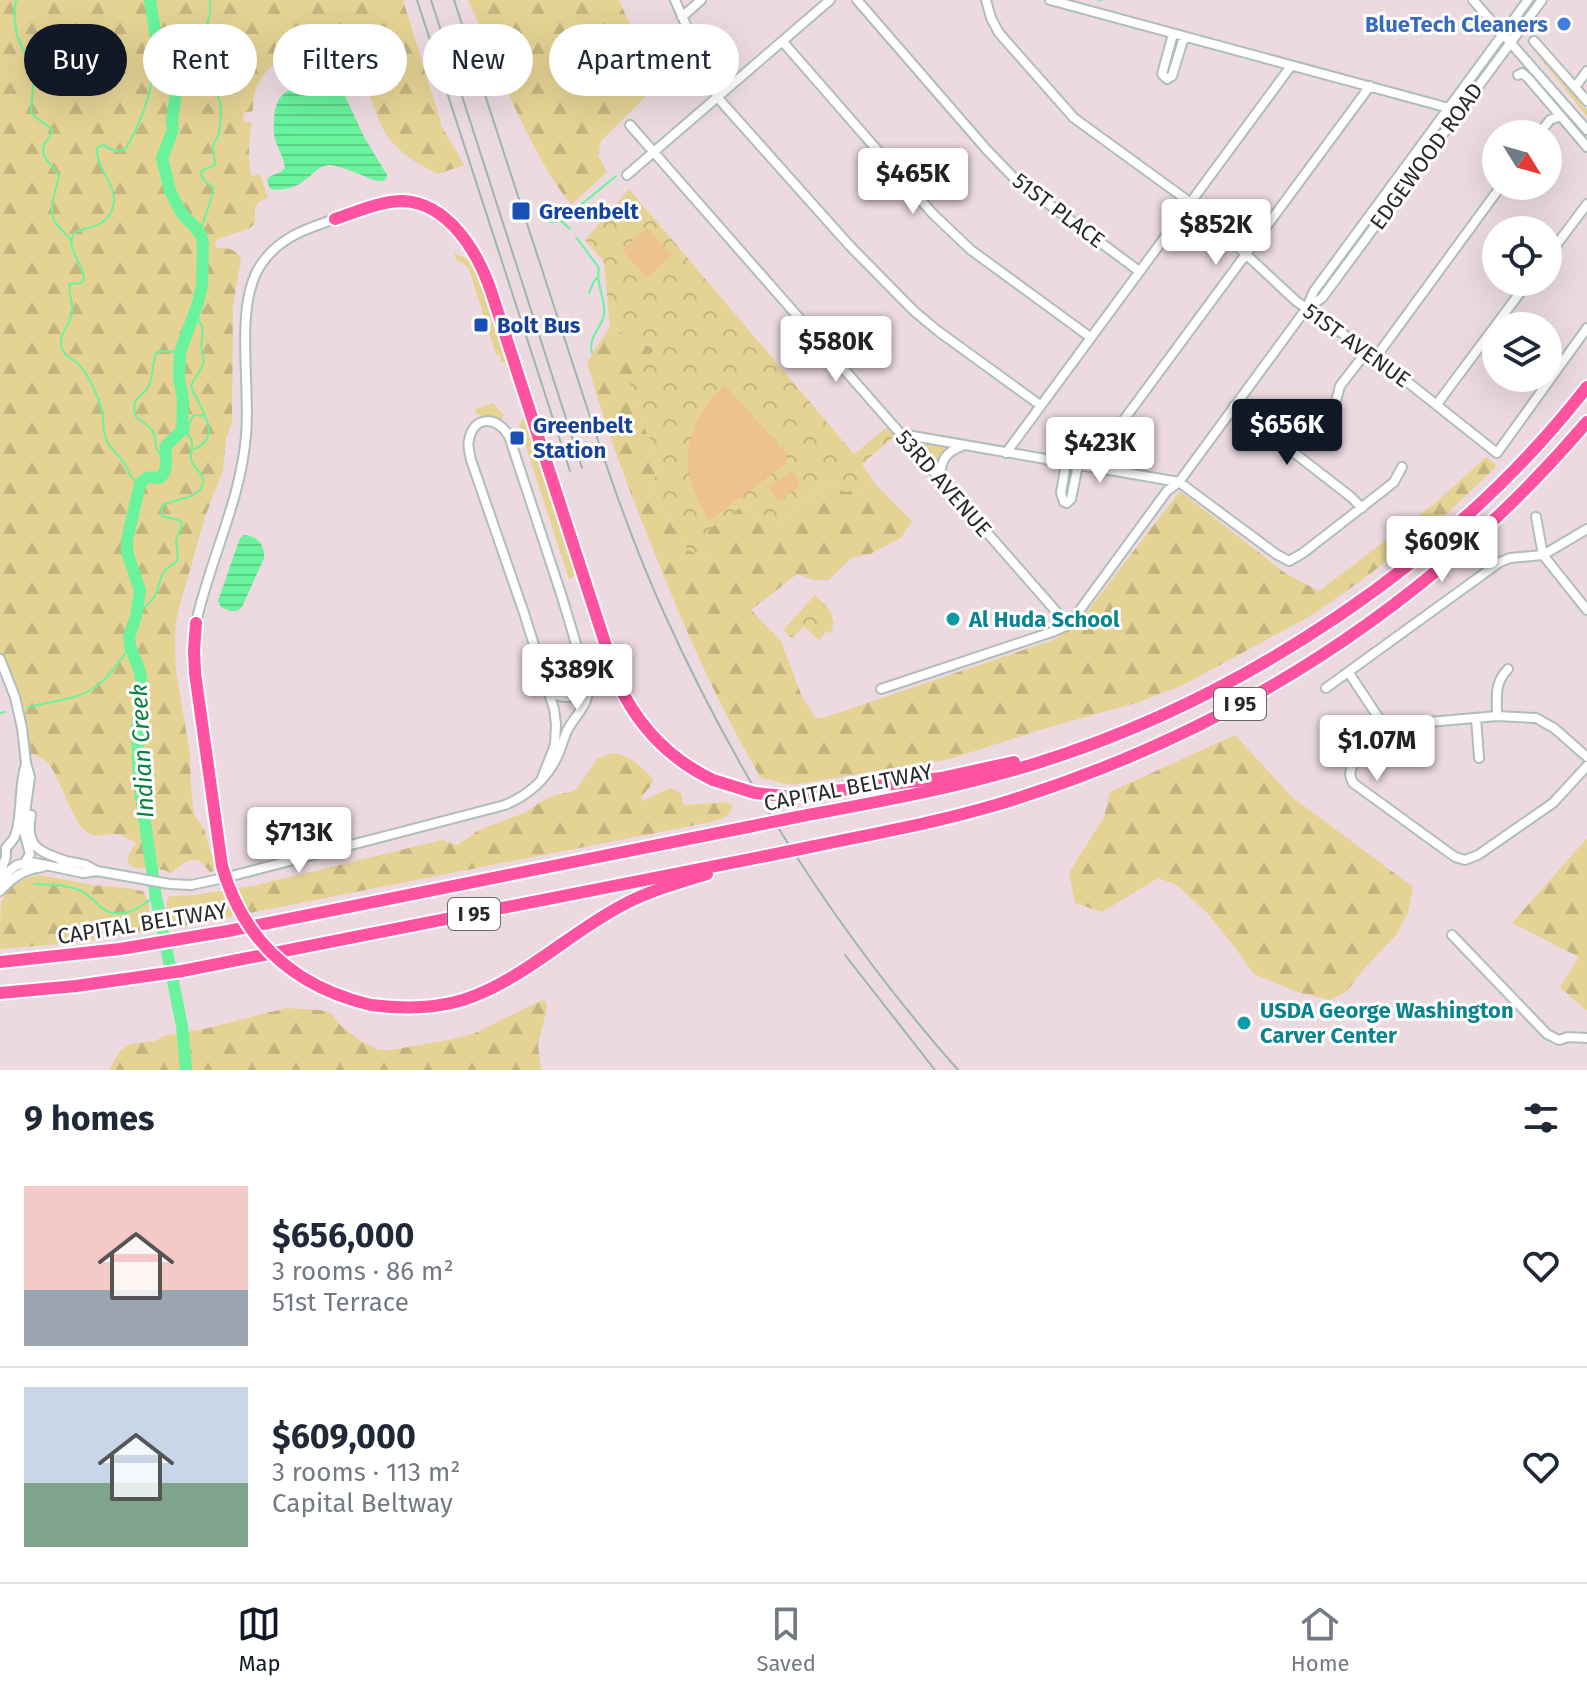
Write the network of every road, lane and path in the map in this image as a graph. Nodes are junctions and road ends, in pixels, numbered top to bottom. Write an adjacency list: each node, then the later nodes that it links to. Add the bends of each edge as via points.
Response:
1 (675, 0): 10 (street)
2 (701, 0): 10 (street)
3 (830, 0): 15 (street)
4 (857, 0): 39 (street, 51ST PLACE, via 1015,179)
5 (986, 0): 34 (street, 51ST AVENUE, via 999,33 1074,118)
6 (1050, 0): 11 (street)
7 (1473, 0): 12 (street)
8 (1528, 0): 12 (street, EDGEWOOD ROAD)
9 (1542, 0): 16 (street, EDGEWOOD ROAD)
10 (682, 17): 22 (street)
11 (1173, 34): 13 (street); 13 (street, via 1162,74 1167,79)
12 (1503, 34): 16 (street); 24 (street, EDGEWOOD ROAD)
13 (1184, 37): 17 (street)
14 (1534, 41): 21 (street)
15 (783, 42): 22 (street); 43 (street, via 958,239)
16 (1511, 42): 25 (street, EDGEWOOD ROAD); 29 (street)
17 (1291, 66): 20 (street); 34 (street)
18 (1587, 71): 21 (street)
19 (1518, 75): 26 (street, via 1525,75)
20 (1370, 86): 24 (street); 38 (street)
21 (1575, 87): 23 (street)
22 (718, 98): 31 (street); 49 (street, via 901,299)
23 (1587, 101)
24 (1449, 108): 25 (street); 41 (street, EDGEWOOD ROAD)
25 (1460, 111): 41 (street, EDGEWOOD ROAD, via 1322,298)
26 (1560, 116): 27 (street); 30 (street)
27 (1550, 120)
28 (630, 125): 31 (street, 53RD AVENUE)
29 (1587, 130)
30 (1587, 147)
31 (654, 152): 32 (street); 52 (street, 53RD AVENUE)
32 (627, 175)
33 (1491, 200): 45 (street)
34 (1191, 203): 38 (street, 51ST AVENUE); 39 (street)
35 (1587, 204): 37 (street)
36 (335, 219): 66 (street, via 281,242 253,280 245,317 244,457); 78 (highway, bridge, via 377,205 416,204 443,218 477,256 618,683 640,721 680,761 713,780 785,796 941,778)
37 (1562, 237)
38 (1245, 254): 41 (street, 51ST AVENUE); 57 (street)
39 (1139, 271): 43 (street)
40 (1518, 296): 48 (street)
41 (1306, 309): 44 (street, 51ST AVENUE); 50 (street, EDGEWOOD ROAD)
42 (1587, 328): 48 (street, 51ST AVENUE, via 1497,453)
43 (1090, 337): 49 (street)
44 (1367, 351): 45 (street, 51ST AVENUE); 47 (street, via 1340,386)
45 (1376, 357): 48 (street, 51ST AVENUE)
46 (1587, 387): 78 (highway, CAPITAL BELTWAY / I 95, via 1496,486 1388,581 1240,676)
47 (1336, 401)
48 (1437, 404)
49 (1040, 405): 54 (street)
50 (1234, 406): 60 (street, EDGEWOOD ROAD); 61 (street)
51 (1587, 422): 87 (highway, I 95, bridge, via 1533,482 1401,600 1297,672 1205,723 1048,788 951,817)
52 (901, 434): 53 (street); 59 (street, 53RD AVENUE)
53 (964, 445): 54 (street); 59 (street, via 951,450)
54 (1006, 453): 55 (street)
55 (1066, 463): 56 (street); 56 (street, via 1061,497 1067,503)
56 (1078, 465): 57 (street)
57 (1089, 467): 60 (street)
58 (1402, 467): 61 (street, via 1394,482)
59 (939, 478): 67 (street, 53RD AVENUE)
60 (1179, 482): 61 (street, via 1286,561); 67 (street, EDGEWOOD ROAD)
61 (1362, 508)
62 (1536, 517): 64 (street)
63 (1587, 529): 64 (street)
64 (1543, 555): 65 (street); 70 (street, via 1500,562)
65 (1587, 610)
66 (196, 623): 87 (highway, bridge, via 195,673 227,885 242,916 275,958 336,995 371,1005 417,1008 462,1000 496,985 641,896)
67 (1066, 626): 74 (street)
68 (0, 659): 81 (street, via 15,697)
69 (1508, 669): 75 (street, via 1497,685)
70 (1349, 673): 72 (street); 77 (street)
71 (586, 678): 73 (street, via 573,696 561,697); 73 (street, via 509,436 499,424 484,421 469,439 471,460); 83 (street, via 586,703)
72 (1326, 688)
73 (548, 689): 83 (street, via 556,738)
74 (881, 689)
75 (1497, 716): 76 (street); 79 (street, via 1540,720)
76 (1476, 718): 77 (street); 80 (street)
77 (1384, 726): 82 (street, via 1352,766 1353,783 1465,860 1553,803)
78 (1098, 741): 97 (highway, CAPITAL BELTWAY / I 95, bridge, via 943,788 175,940)
79 (1587, 757)
80 (1479, 758)
81 (26, 763): 84 (street); 85 (street)
82 (1587, 766)
83 (542, 778): 92 (street, via 505,805 191,885)
84 (28, 795): 86 (street, via 23,828); 89 (street, via 33,844)
85 (13, 841): 86 (street); 88 (street)
86 (28, 847): 89 (street, via 40,857); 90 (street, via 29,857)
87 (766, 856): 98 (highway, I 95, via 182,971)
88 (6, 857): 90 (street); 93 (street)
89 (66, 861): 92 (street)
90 (21, 864): 91 (street); 94 (street)
91 (57, 867): 92 (street); 95 (street, via 24,871)
92 (97, 871)
93 (0, 873)
94 (0, 884)
95 (0, 891)
96 (1452, 935): 99 (street, via 1547,1034 1559,1040)
97 (0, 962)
98 (0, 993)
99 (1587, 1038)

